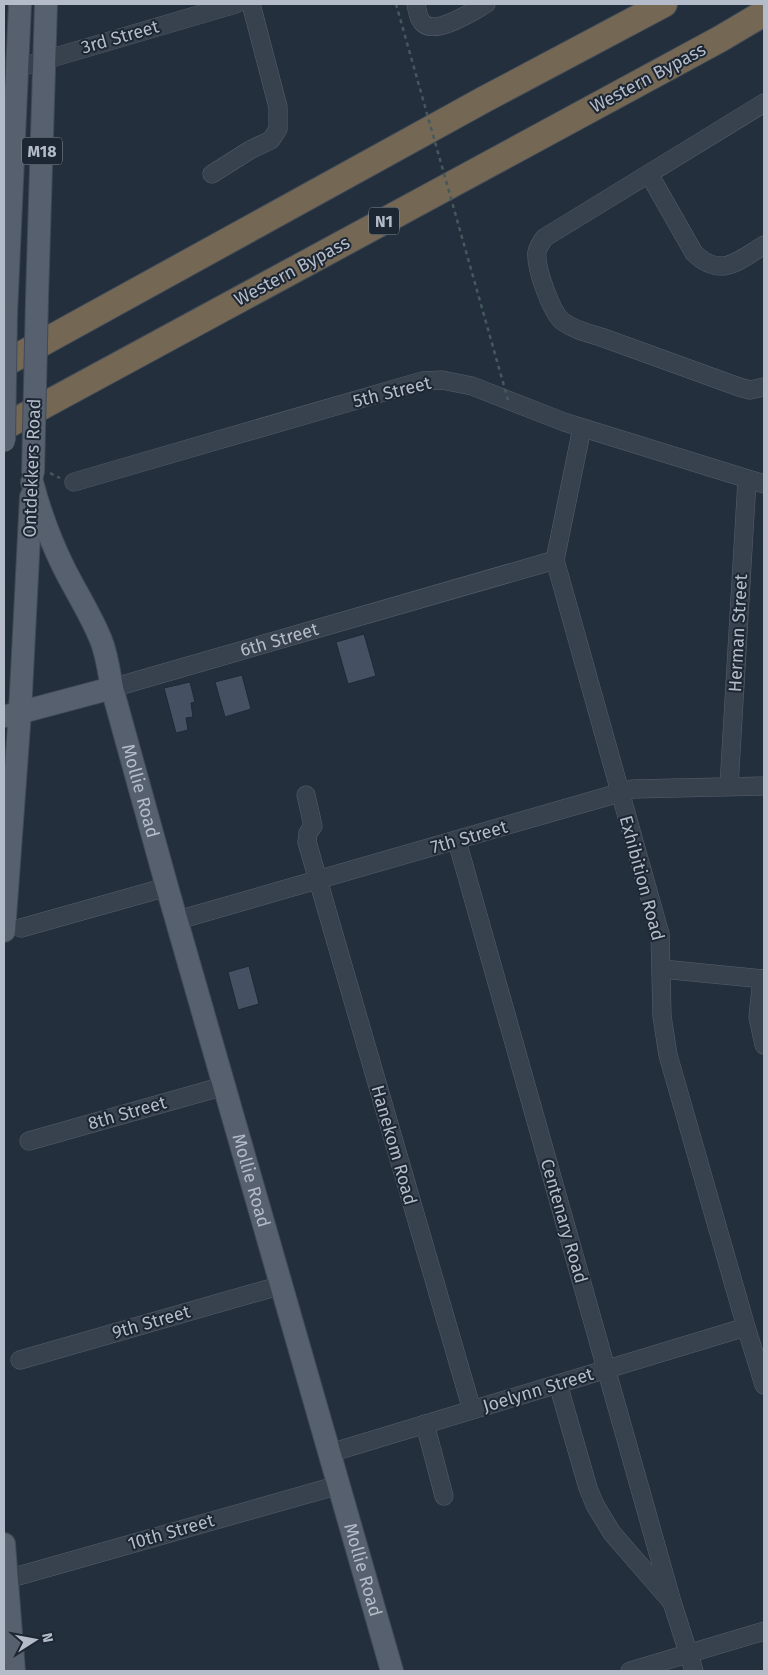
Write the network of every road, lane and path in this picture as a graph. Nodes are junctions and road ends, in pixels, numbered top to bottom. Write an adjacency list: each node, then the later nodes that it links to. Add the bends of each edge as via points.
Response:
1 (20, 4): 11 (main road, Ontdekkers Road / M18)
2 (46, 4): 10 (main road, Ontdekkers Road / M18)
3 (236, 4): 10 (street, 3rd Street)
4 (251, 4): 13 (street, via 278,106 278,129 271,140)
5 (396, 4): 18 (path, bridge)
6 (416, 4): 7 (street, via 421,21 435,28)
7 (486, 4)
8 (664, 4): 16 (highway, via 484,99)
9 (764, 13): 19 (highway, Western Bypass / N1)
10 (45, 59): 11 (street, 3rd Street); 22 (main road, Ontdekkers Road / M18, bridge)
11 (11, 70): 21 (main road, Ontdekkers Road / M18, bridge)
12 (764, 103): 14 (street)
13 (212, 174)
14 (648, 174): 15 (street, via 694,253 704,263 724,266 734,263); 17 (street, via 544,238 537,253 542,281 554,310 561,320 578,330 739,388)
15 (764, 245)
16 (4, 364)
17 (764, 388)
18 (508, 400): 20 (street, 5th Street); 24 (street, 5th Street, via 459,382 422,381)
19 (4, 427)
20 (582, 428): 23 (street, 5th Street); 26 (street, Exhibition Road)
21 (4, 440)
22 (33, 472): 24 (path); 27 (main road, Mollie Road, via 38,508 100,639); 28 (main road, Ontdekkers Road / M18)
23 (747, 480): 25 (street, 5th Street); 29 (street, Herman Street)
24 (74, 482)
25 (764, 484)
26 (555, 560): 27 (street, 6th Street); 31 (street, Exhibition Road)
27 (112, 688): 28 (main road, 6th Street); 35 (main road, Mollie Road)
28 (12, 715): 37 (main road, Ontdekkers Road / M18)
29 (730, 786): 30 (street, 7th Street); 31 (street, 7th Street, via 645,788)
30 (764, 786)
31 (620, 793): 33 (street, 7th Street); 38 (street, Exhibition Road, via 660,934)
32 (306, 795): 34 (street, Hanekom Road, via 313,826 306,839)
33 (457, 840): 34 (street, 7th Street); 47 (street, Centenary Road)
34 (318, 879): 36 (street, 7th Street); 50 (street, Hanekom Road)
35 (167, 887): 36 (main road, Mollie Road); 37 (street)
36 (178, 920): 41 (main road, Mollie Road)
37 (12, 930)
38 (662, 969): 39 (street); 44 (street, Exhibition Road, via 662,1016 668,1056)
39 (763, 979): 40 (street, via 758,1016)
40 (764, 1045)
41 (224, 1086): 42 (street, 8th Street); 43 (main road, Mollie Road)
42 (29, 1141)
43 (282, 1285): 46 (street, 9th Street); 52 (main road, Mollie Road)
44 (746, 1327): 45 (street, Exhibition Road); 47 (street, Joelynn Street)
45 (760, 1355): 49 (street, Exhibition Road)
46 (20, 1360)
47 (606, 1370): 48 (street, Joelynn Street); 57 (street, Centenary Road)
48 (558, 1384): 50 (street, Joelynn Street); 57 (street, Centenary Road, via 595,1505 612,1533)
49 (764, 1385)
50 (472, 1410): 51 (street, Joelynn Street)
51 (425, 1424): 52 (street, Joelynn Street); 54 (street)
52 (330, 1452): 53 (main road, Mollie Road)
53 (339, 1485): 56 (street, 10th Street); 61 (main road, Mollie Road)
54 (444, 1496)
55 (4, 1544): 56 (main road)
56 (5, 1580): 60 (main road)
57 (672, 1602): 59 (street, Centenary Road)
58 (764, 1631): 59 (street)
59 (691, 1663): 62 (street)
60 (14, 1671)
61 (392, 1671)
62 (630, 1671)

